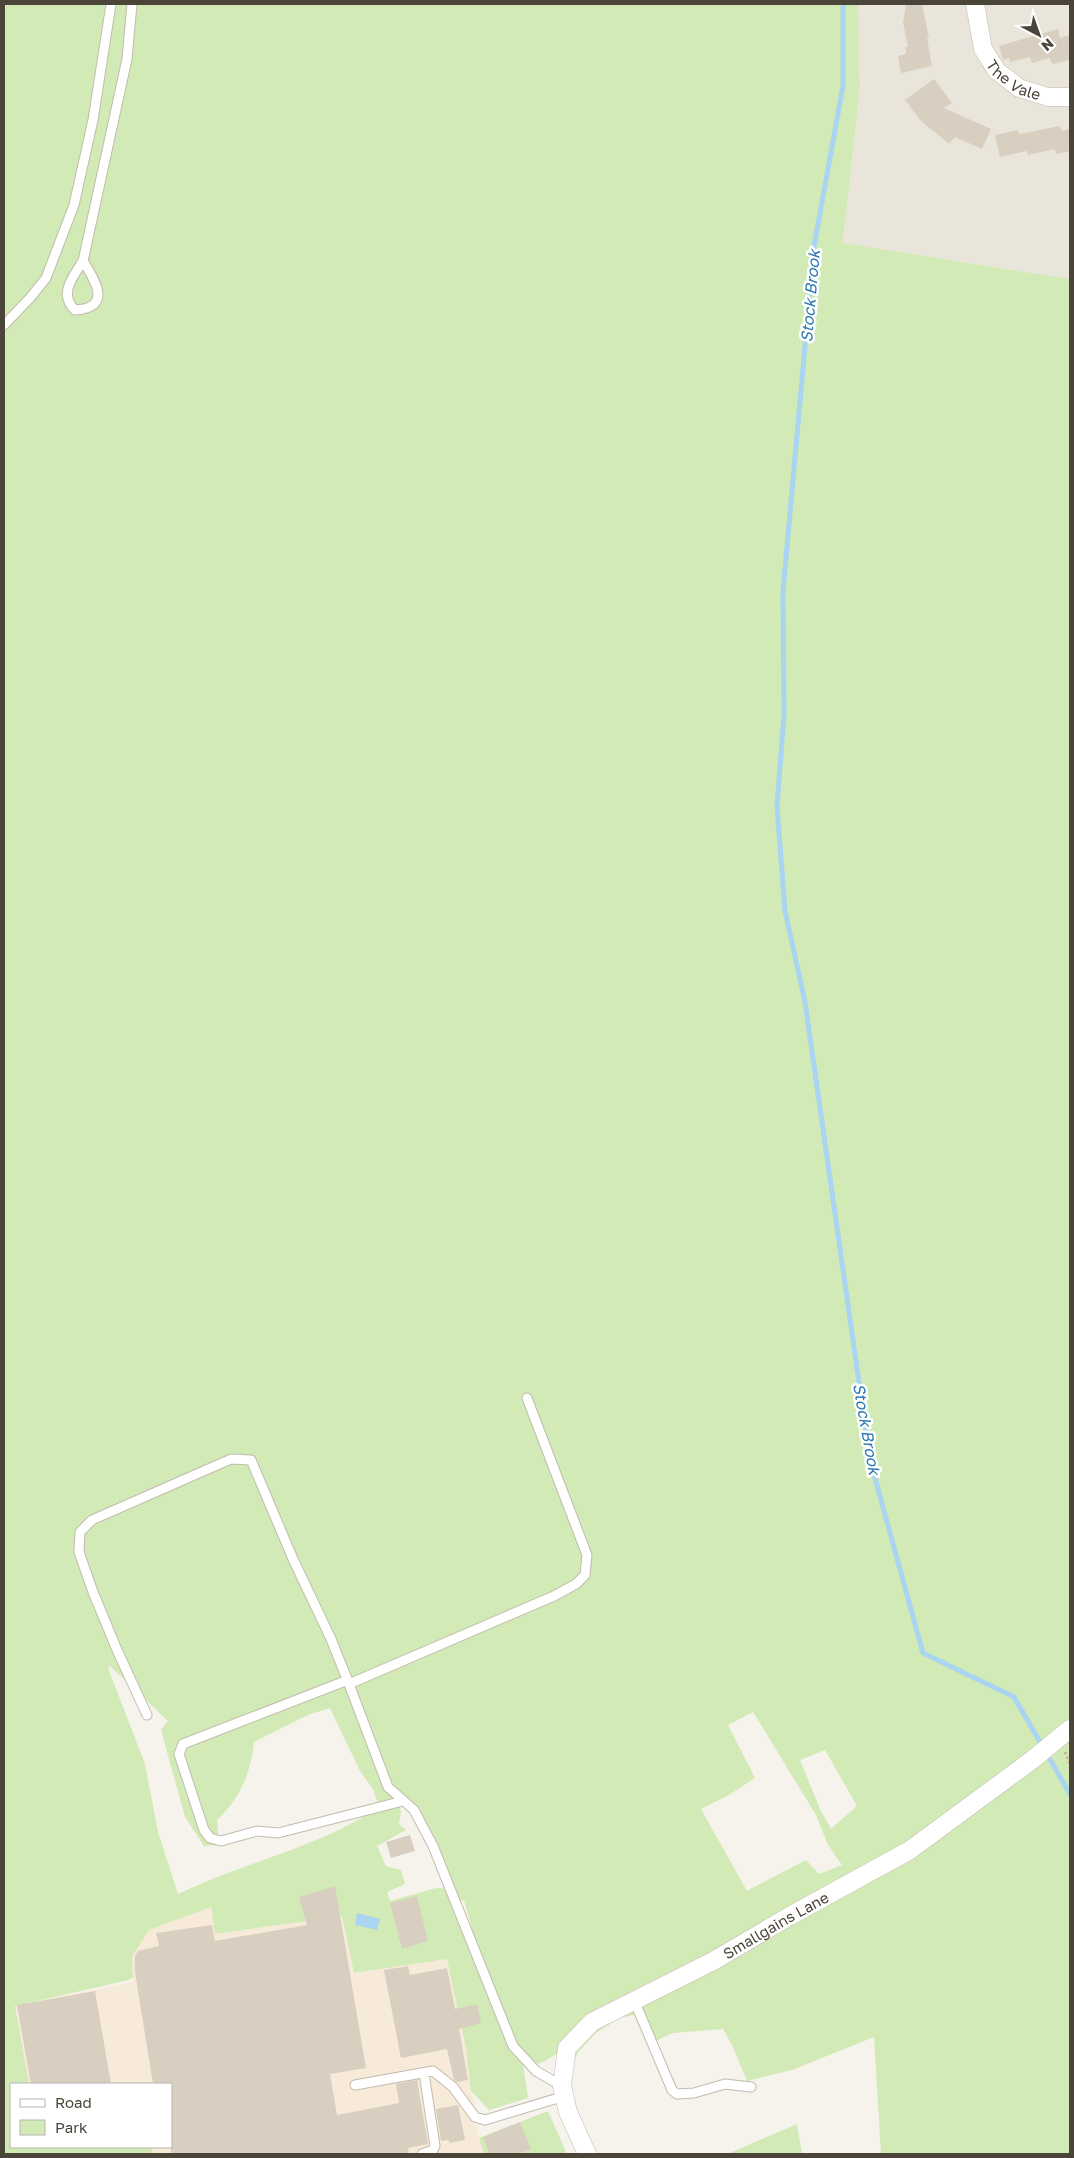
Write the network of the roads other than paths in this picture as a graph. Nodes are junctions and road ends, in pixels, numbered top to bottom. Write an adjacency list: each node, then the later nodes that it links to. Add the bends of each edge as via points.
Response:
1 (111, 4): 6 (lane, via 94,111 74,205 46,278)
2 (132, 4): 5 (lane, via 127,59)
3 (975, 4): 4 (street, The Vale, via 983,49 997,70 1019,88 1048,97)
4 (1070, 97)
5 (83, 261): 5 (lane, via 66,295 68,304 75,310 91,306 98,291 96,281)
6 (4, 325)
7 (527, 1398): 8 (lane, via 587,1555 585,1575 554,1596)
8 (349, 1682): 9 (lane, via 251,1460 231,1459 92,1520 80,1532 79,1552 93,1592); 11 (lane, via 388,1787); 11 (lane, via 183,1744 178,1754 204,1830 210,1838 221,1841 257,1832 278,1833)
9 (147, 1715)
10 (1070, 1729): 12 (street, Smallgains Lane, via 910,1850 715,1960)
11 (403, 1801): 16 (lane, via 414,1810 433,1846 513,2046 536,2071)
12 (634, 2000): 15 (lane, via 672,2090 677,2094 694,2093 724,2084); 16 (street, Smallgains Lane, via 592,2022 567,2048)
13 (424, 2073): 14 (lane); 16 (lane, via 433,2071 446,2080 476,2117 485,2120); 17 (lane, via 435,2146 434,2150)
14 (355, 2085)
15 (751, 2087)
16 (563, 2091): 18 (street, Smallgains Lane, via 568,2112)
17 (422, 2154)
18 (587, 2154)

